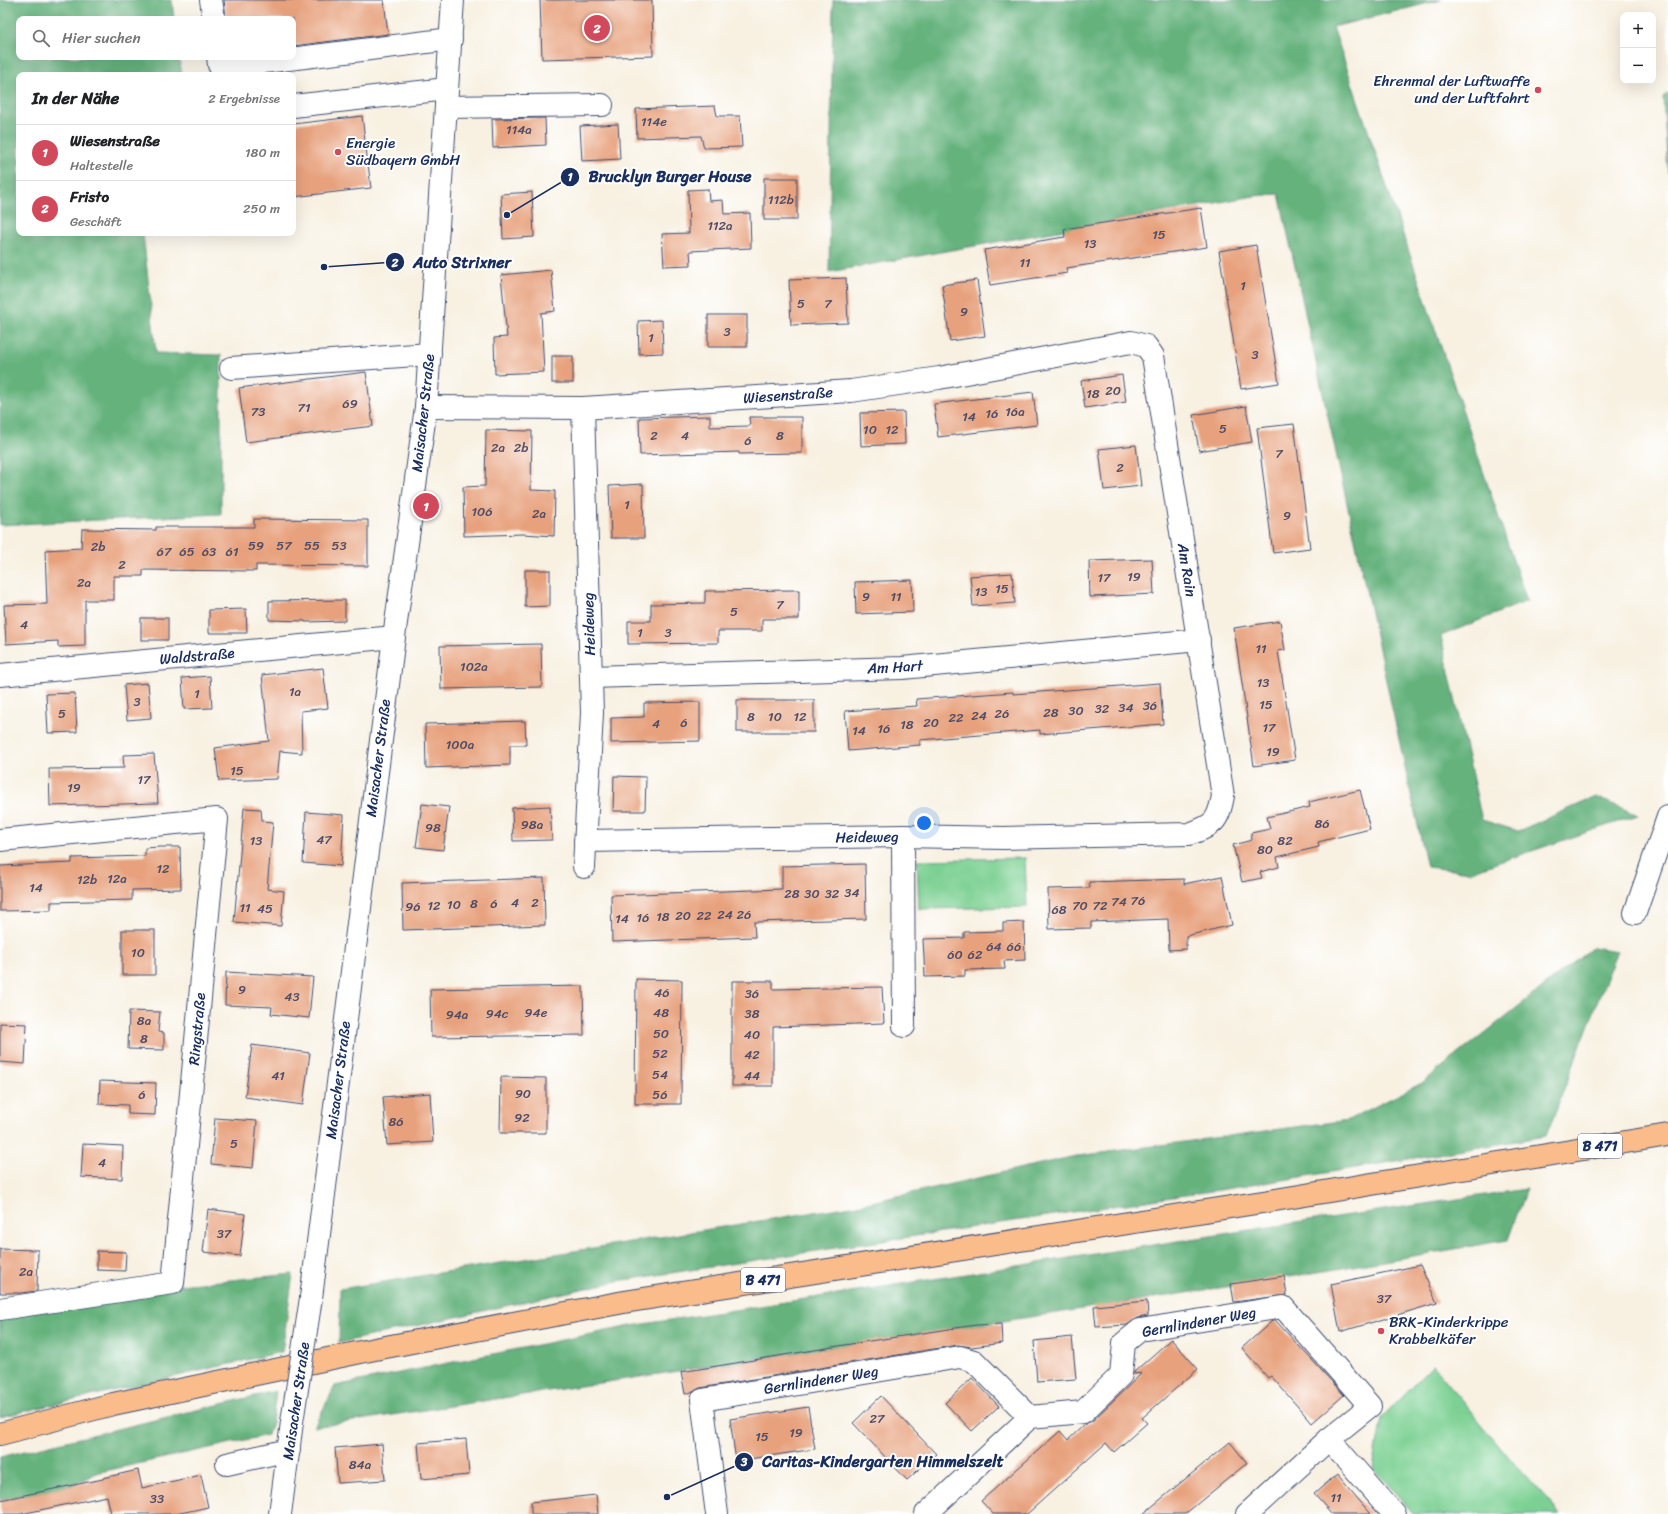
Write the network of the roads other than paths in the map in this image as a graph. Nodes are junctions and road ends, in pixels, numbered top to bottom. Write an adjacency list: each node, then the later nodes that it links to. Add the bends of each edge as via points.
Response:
1 (211, 0): 3 (street)
2 (453, 0): 4 (street, Maisacher Straße)
3 (214, 16)
4 (451, 39): 5 (street); 8 (street, Maisacher Straße)
5 (296, 58)
6 (218, 60): 7 (street, via 219,65 225,66)
7 (275, 60)
8 (447, 98): 9 (street); 10 (street); 12 (street, Maisacher Straße)
9 (602, 105)
10 (296, 106)
11 (1146, 346): 15 (street, Wiesenstraße, via 1131,342 939,378 851,391); 17 (street, Am Rain, via 1153,356)
12 (430, 354): 13 (street); 14 (street, Maisacher Straße)
13 (231, 368)
14 (426, 406): 15 (street, Wiesenstraße); 16 (street, Maisacher Straße)
15 (583, 408): 19 (street, Heideweg)
16 (394, 637): 18 (street, Waldstraße); 33 (street, Maisacher Straße, bridge, via 311,1298)
17 (1198, 640): 19 (street, Am Hart, via 902,668); 20 (street, Am Rain)
18 (0, 675)
19 (591, 677): 24 (street, Heideweg, via 592,713)
20 (1223, 796): 22 (street, Heideweg, via 1219,815 1206,828 1189,834 1004,838)
21 (1668, 817): 26 (street)
22 (903, 836): 24 (street, Heideweg); 27 (street)
23 (0, 840): 29 (street, Ringstraße, via 217,819 173,1283)
24 (585, 841): 25 (street, Heideweg)
25 (584, 867)
26 (1635, 913)
27 (904, 1026)
28 (1668, 1135): 31 (highway, B 471, via 1270,1201 624,1302 375,1349 113,1404)
29 (0, 1309)
30 (1030, 1417): 32 (street, Gernlindener Weg, via 1083,1412 1121,1375 1124,1343 1140,1330 1283,1307 1370,1406); 36 (street, Gernlindener Weg, via 974,1361 960,1357 702,1400); 37 (street)
31 (0, 1434)
32 (1329, 1439): 38 (street); 39 (street)
33 (289, 1450): 34 (street); 35 (street, Maisacher Straße)
34 (227, 1464)
35 (280, 1514)
36 (717, 1514)
37 (926, 1514)
38 (1247, 1514)
39 (1394, 1514)

